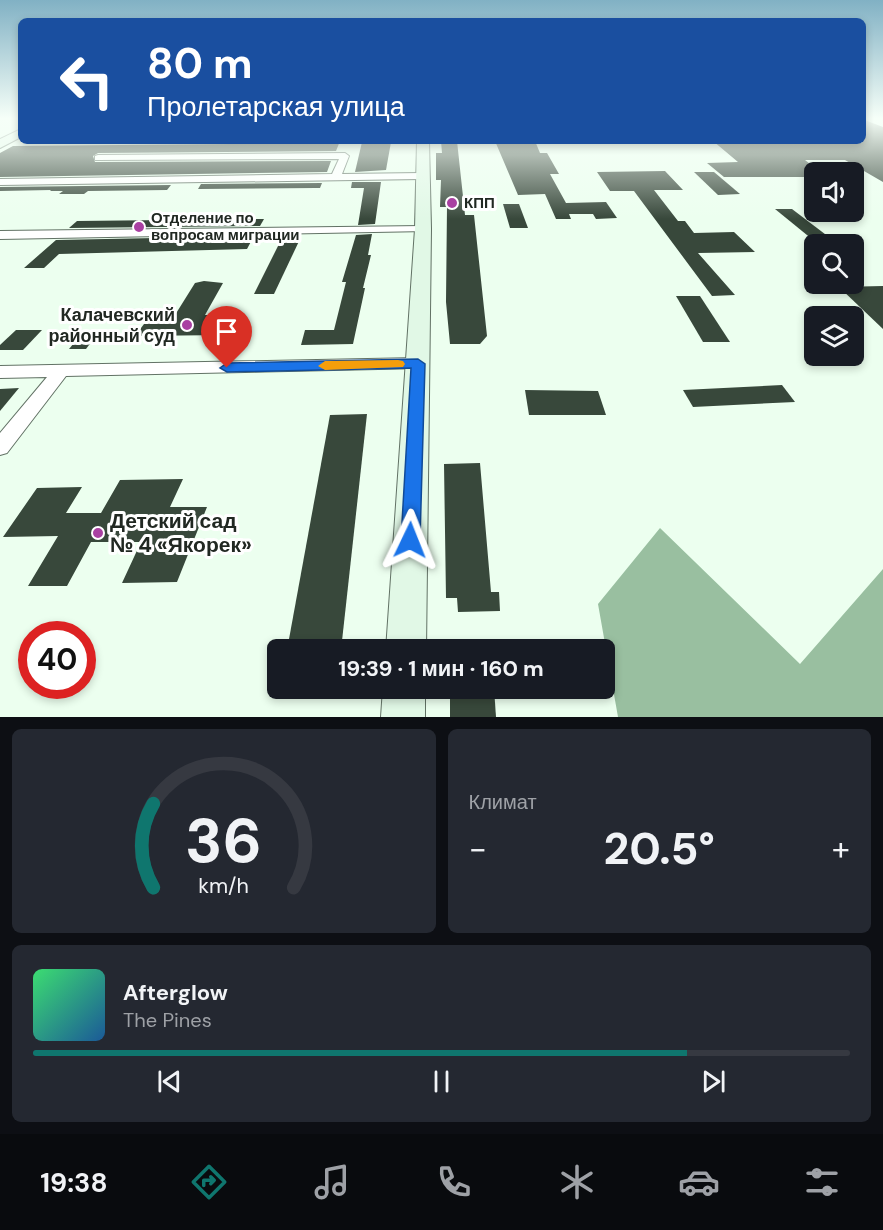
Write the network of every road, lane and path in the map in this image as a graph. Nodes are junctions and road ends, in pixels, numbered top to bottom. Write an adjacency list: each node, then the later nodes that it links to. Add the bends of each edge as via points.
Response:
1 (423, 152): 3 (street)
2 (98, 158): 4 (street, via 345,156)
3 (422, 176): 4 (street); 6 (street)
4 (336, 177): 5 (street)
5 (0, 182)
6 (423, 229): 7 (street); 8 (street)
7 (0, 235)
8 (418, 364): 9 (street); 12 (street)
9 (61, 371): 10 (street); 11 (street)
10 (0, 372)
11 (0, 447)
12 (406, 639)
13 (404, 699): 14 (street)
14 (403, 717)

